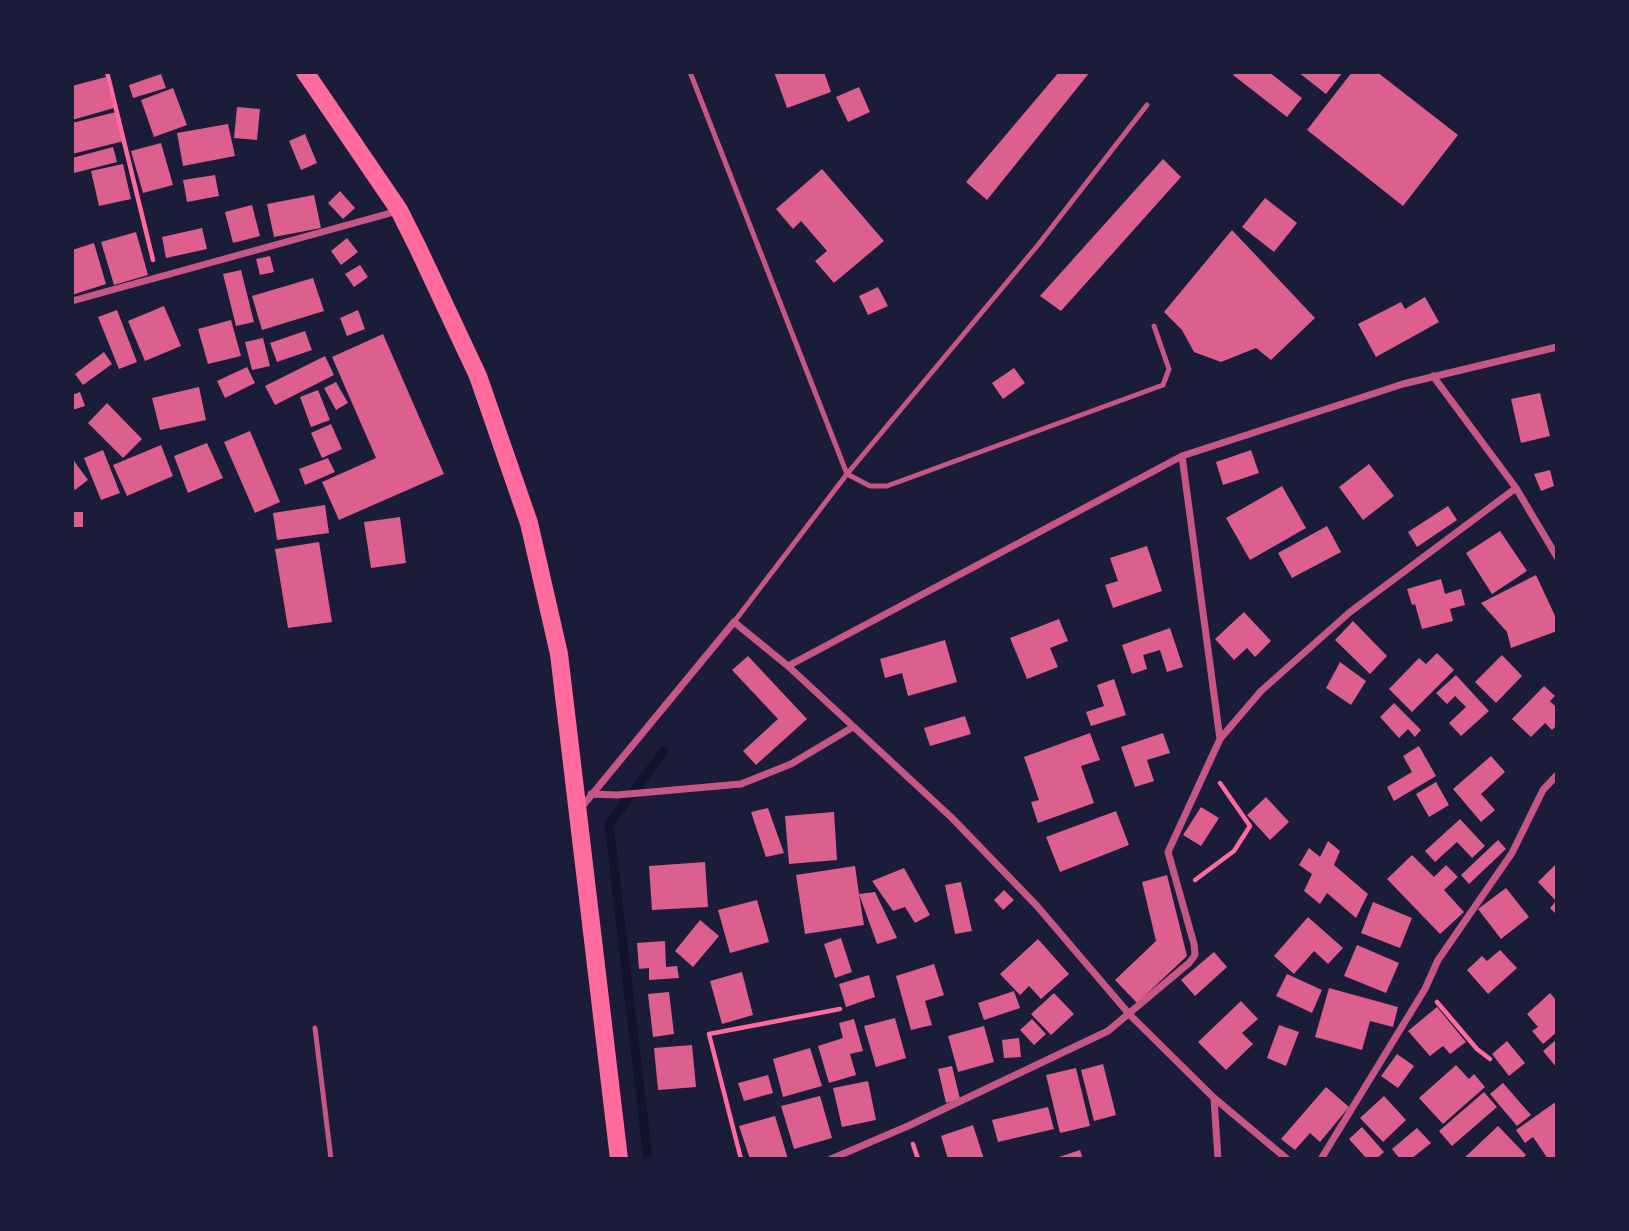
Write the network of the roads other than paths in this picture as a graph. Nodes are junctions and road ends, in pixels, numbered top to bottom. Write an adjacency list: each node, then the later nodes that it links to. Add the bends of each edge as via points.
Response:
1 (305, 72): 4 (main road)
2 (690, 72): 10 (lane)
3 (1147, 106): 10 (lane)
4 (399, 210): 5 (street); 20 (main road, via 478,376 529,523 559,654)
5 (72, 301)
6 (1154, 326): 10 (lane, via 1168,369 1163,385 887,486 870,486)
7 (1557, 347): 8 (street)
8 (1433, 376): 9 (street); 11 (street)
9 (1182, 456): 15 (street); 17 (street)
10 (847, 474): 14 (lane)
11 (1516, 488): 12 (street); 17 (street, via 1318,638 1261,691)
12 (1555, 547): 13 (street)
13 (1557, 558)
14 (734, 622): 15 (street); 19 (street)
15 (788, 666): 16 (street)
16 (853, 727): 19 (street, via 792,764 741,785); 21 (street, via 1038,906)
17 (1220, 739): 21 (street, via 1168,852 1195,955)
18 (1557, 775): 29 (street, via 1542,790 1512,853 1444,950)
19 (591, 794): 20 (street)
20 (576, 815): 25 (main road)
21 (1130, 1015): 23 (street); 26 (street, via 1083,1043)
22 (315, 1028): 24 (lane)
23 (1214, 1098): 27 (street); 28 (street)
24 (331, 1159)
25 (618, 1159)
26 (831, 1159)
27 (1218, 1159)
28 (1287, 1159)
29 (1321, 1159)

